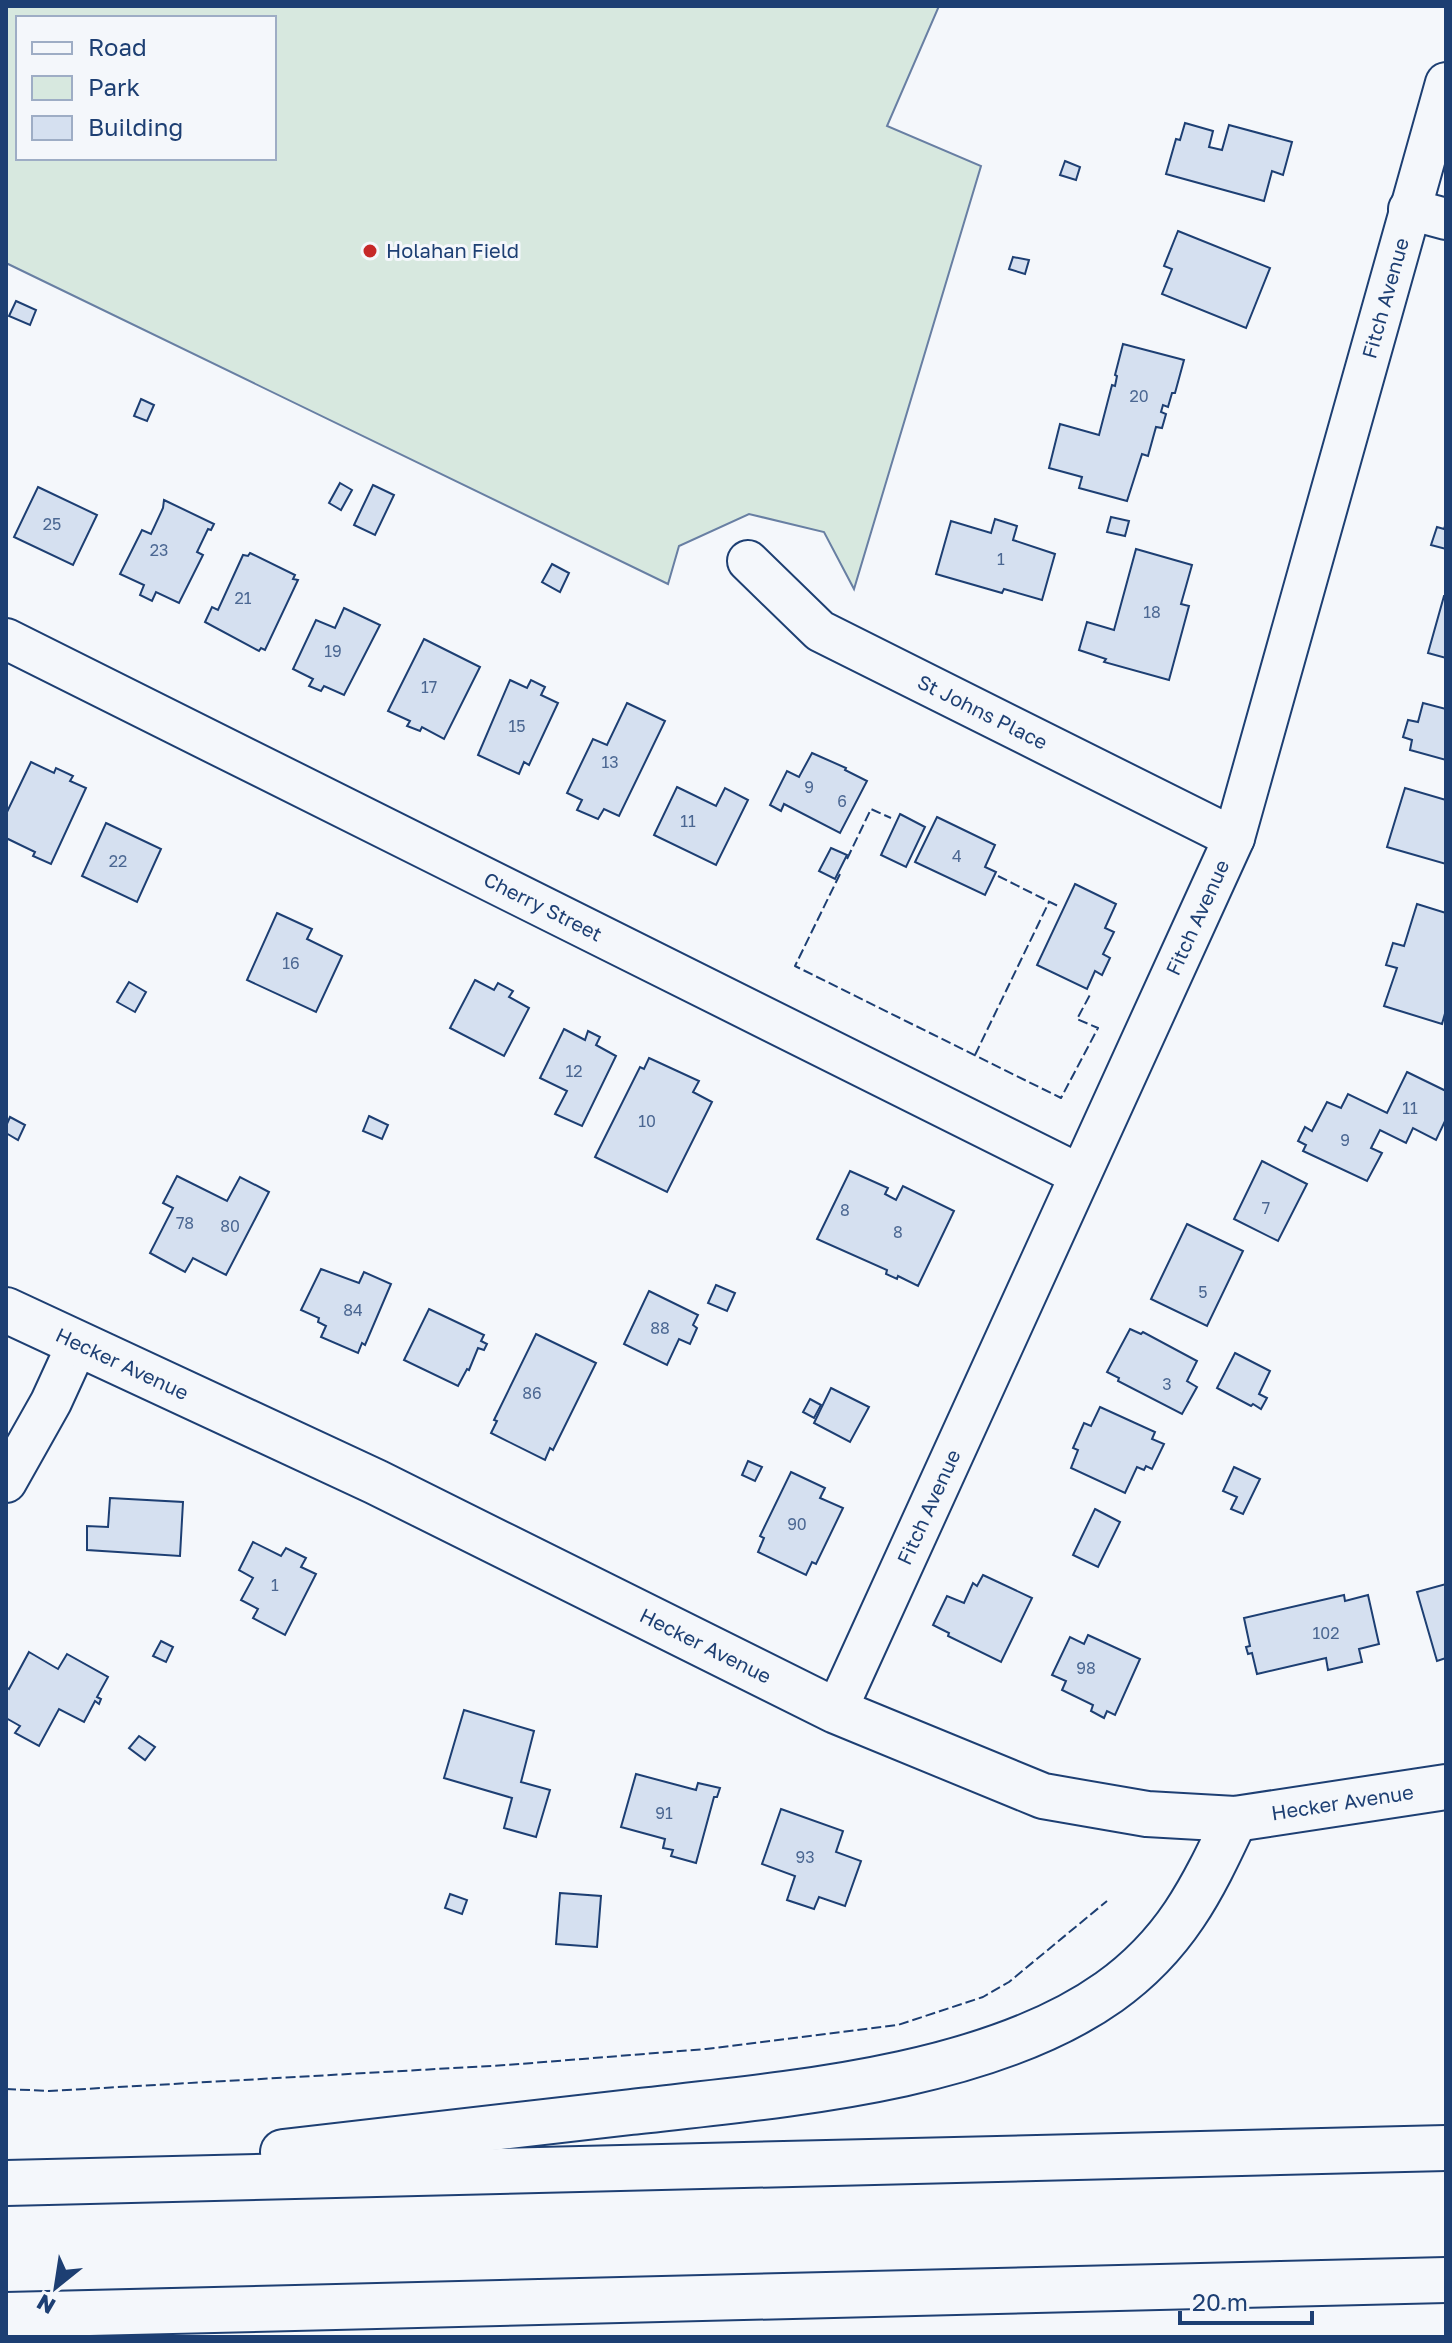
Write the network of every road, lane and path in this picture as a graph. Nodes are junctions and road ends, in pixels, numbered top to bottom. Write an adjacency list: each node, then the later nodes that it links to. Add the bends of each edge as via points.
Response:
1 (1446, 83): 2 (street, Fitch Avenue)
2 (1428, 214): 5 (street, Fitch Avenue)
3 (748, 561): 5 (street, St Johns Place, via 820,631)
4 (7, 641): 6 (street, Cherry Street)
5 (1234, 838): 6 (street, Fitch Avenue)
6 (1080, 1175): 10 (street, Fitch Avenue)
7 (6, 1310): 8 (main road, Hecker Avenue)
8 (78, 1343): 9 (street); 10 (main road, Hecker Avenue, via 376,1482)
9 (6, 1482)
10 (836, 1711): 12 (main road, Hecker Avenue, via 1043,1796 1147,1814)
11 (1446, 1787): 12 (main road, Hecker Avenue)
12 (1235, 1819): 14 (main road, via 1203,1888 1178,1927 1145,1962 1065,2017 949,2063 692,2105)
13 (1446, 2148): 14 (main road)
14 (9, 2183)
15 (1446, 2280): 16 (main road)
16 (6, 2315)

